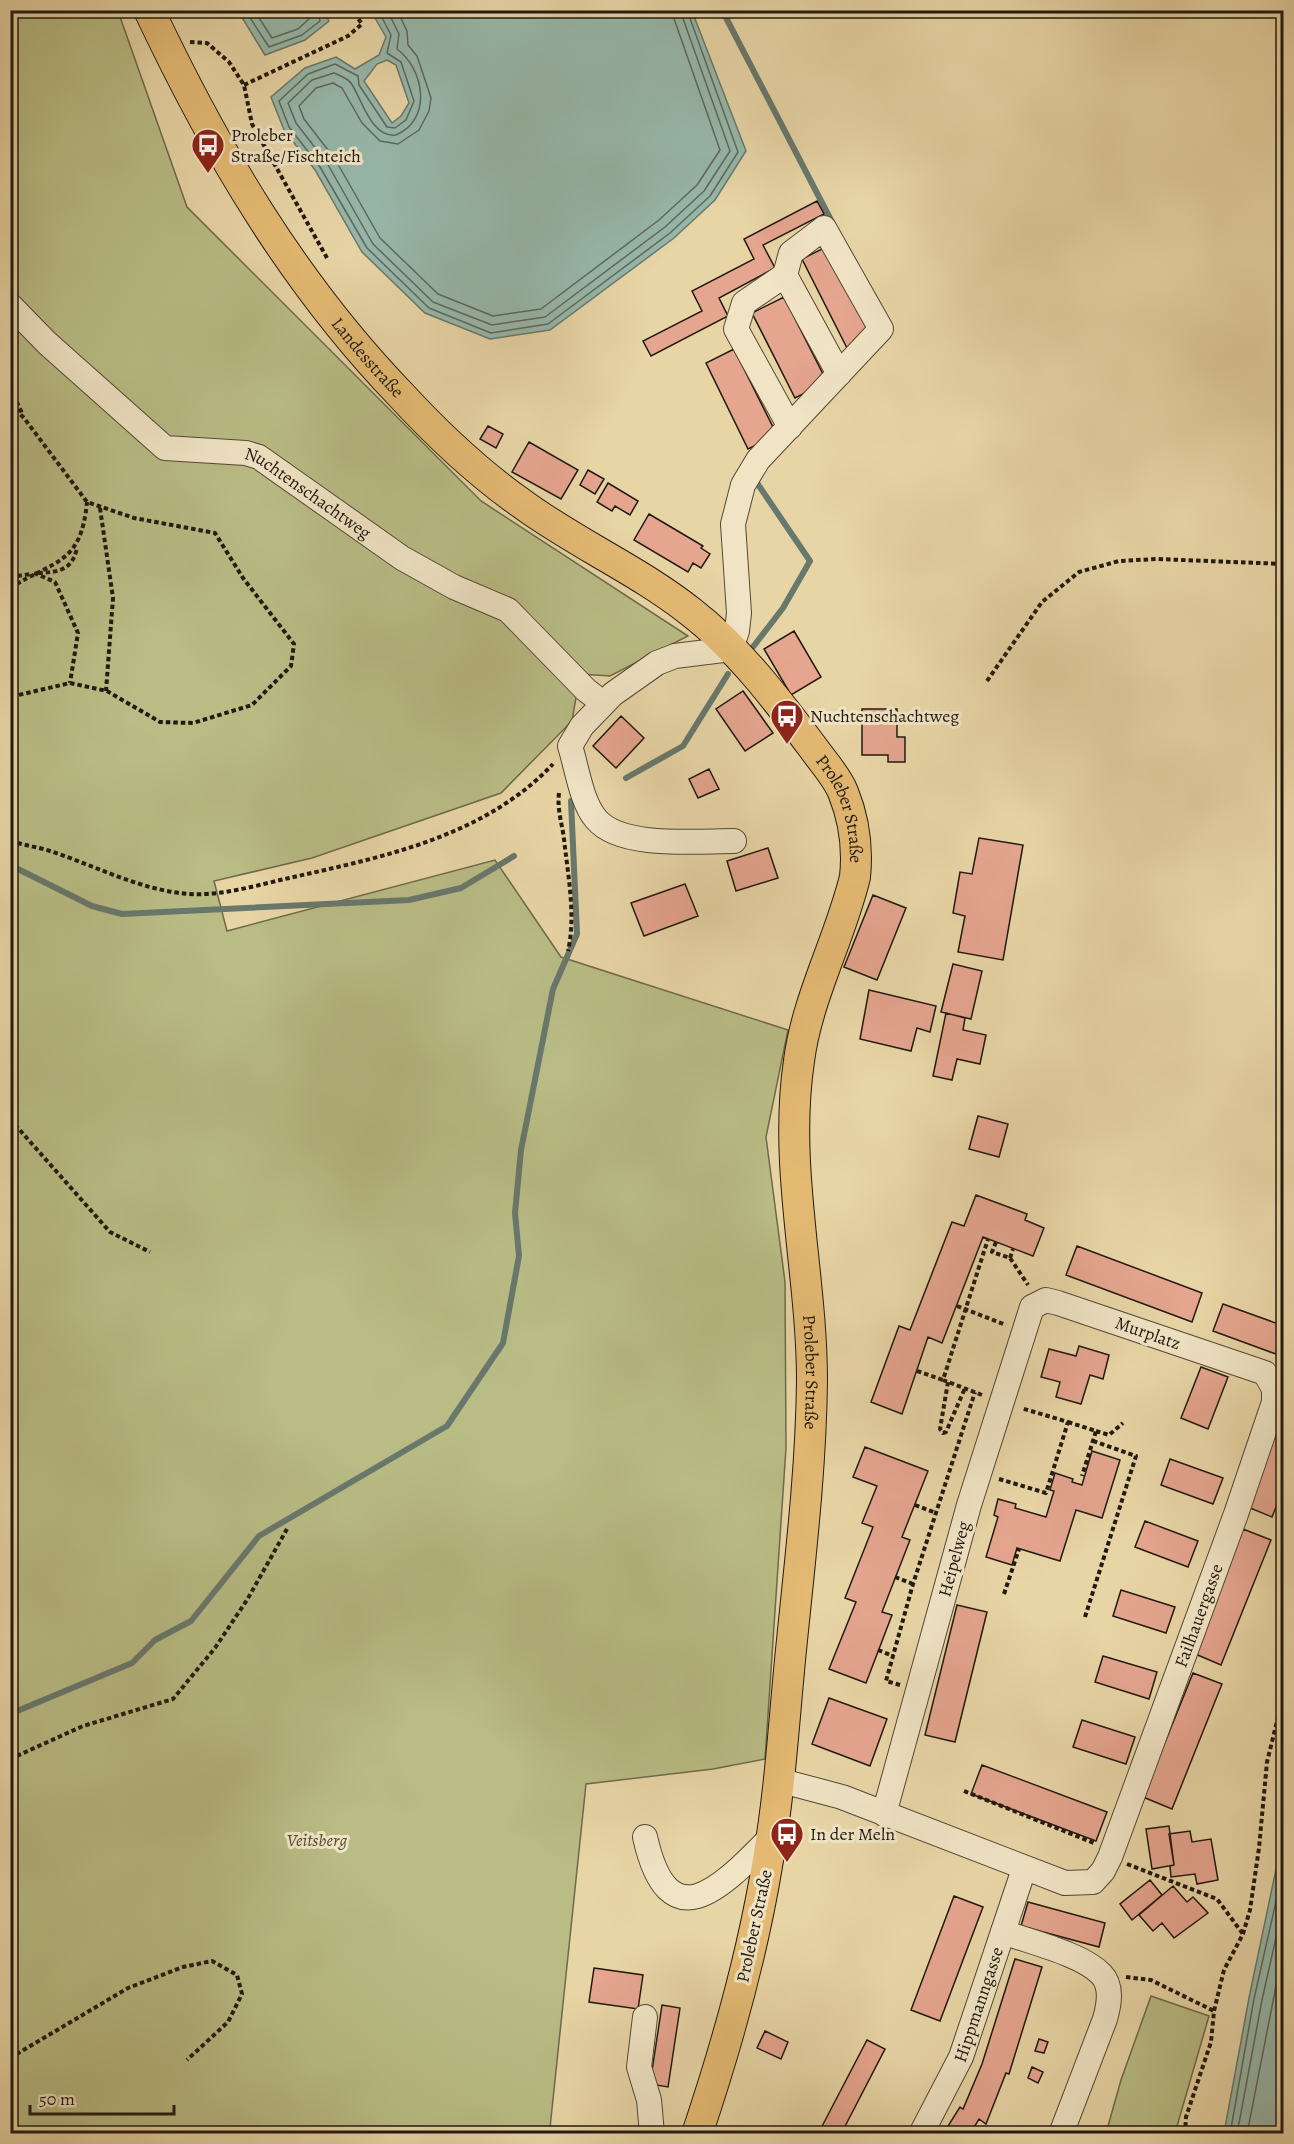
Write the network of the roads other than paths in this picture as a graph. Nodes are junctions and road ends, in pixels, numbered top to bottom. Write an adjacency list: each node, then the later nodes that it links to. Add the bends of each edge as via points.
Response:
1 (149, 10): 6 (main road, Landesstraße, via 226,162 276,241 350,339 399,394 436,432 519,502)
2 (785, 275): 4 (street); 4 (street, via 791,253 824,228 881,329); 5 (street, via 744,303 736,329)
3 (10, 305): 8 (street, Nuchtenschachtweg, via 165,448 246,453 259,458 402,558 454,587 508,610)
4 (839, 374): 5 (street)
5 (790, 427): 7 (street, via 758,460 743,485 733,524 739,613)
6 (690, 611): 7 (main road, Proleber Straße)
7 (731, 650): 8 (street, via 675,656 657,663); 12 (main road, Proleber Straße, via 801,732 842,789 857,857 850,898 802,1046 794,1099 798,1204 811,1313 812,1382 804,1517)
8 (603, 703): 9 (street, via 570,746 586,800 596,819 611,832 633,839)
9 (734, 841)
10 (1036, 1304): 11 (street, Murplatz, via 1058,1303); 13 (street, Heipelweg, via 979,1473)
11 (1265, 1373): 16 (street, Failhauergasse, via 1274,1389 1274,1402 1110,1857 1098,1877 1083,1884 1065,1883)
12 (778, 1780): 13 (street, via 842,1797); 15 (main road, Proleber Straße)
13 (884, 1814): 16 (street)
14 (645, 1837): 15 (street, via 656,1876 665,1888 686,1898 711,1892 725,1882)
15 (771, 1837): 20 (main road, Proleber Straße, via 743,1977)
16 (1024, 1869): 17 (street, Hippmanngasse)
17 (1003, 1932): 21 (street, Hippmanngasse, via 961,2056); 22 (street, via 1078,1960 1102,1975 1108,1987 1105,2019)
18 (645, 2017): 19 (street, via 639,2067 649,2100)
19 (652, 2133)
20 (697, 2133)
21 (921, 2133)
22 (1061, 2133)

